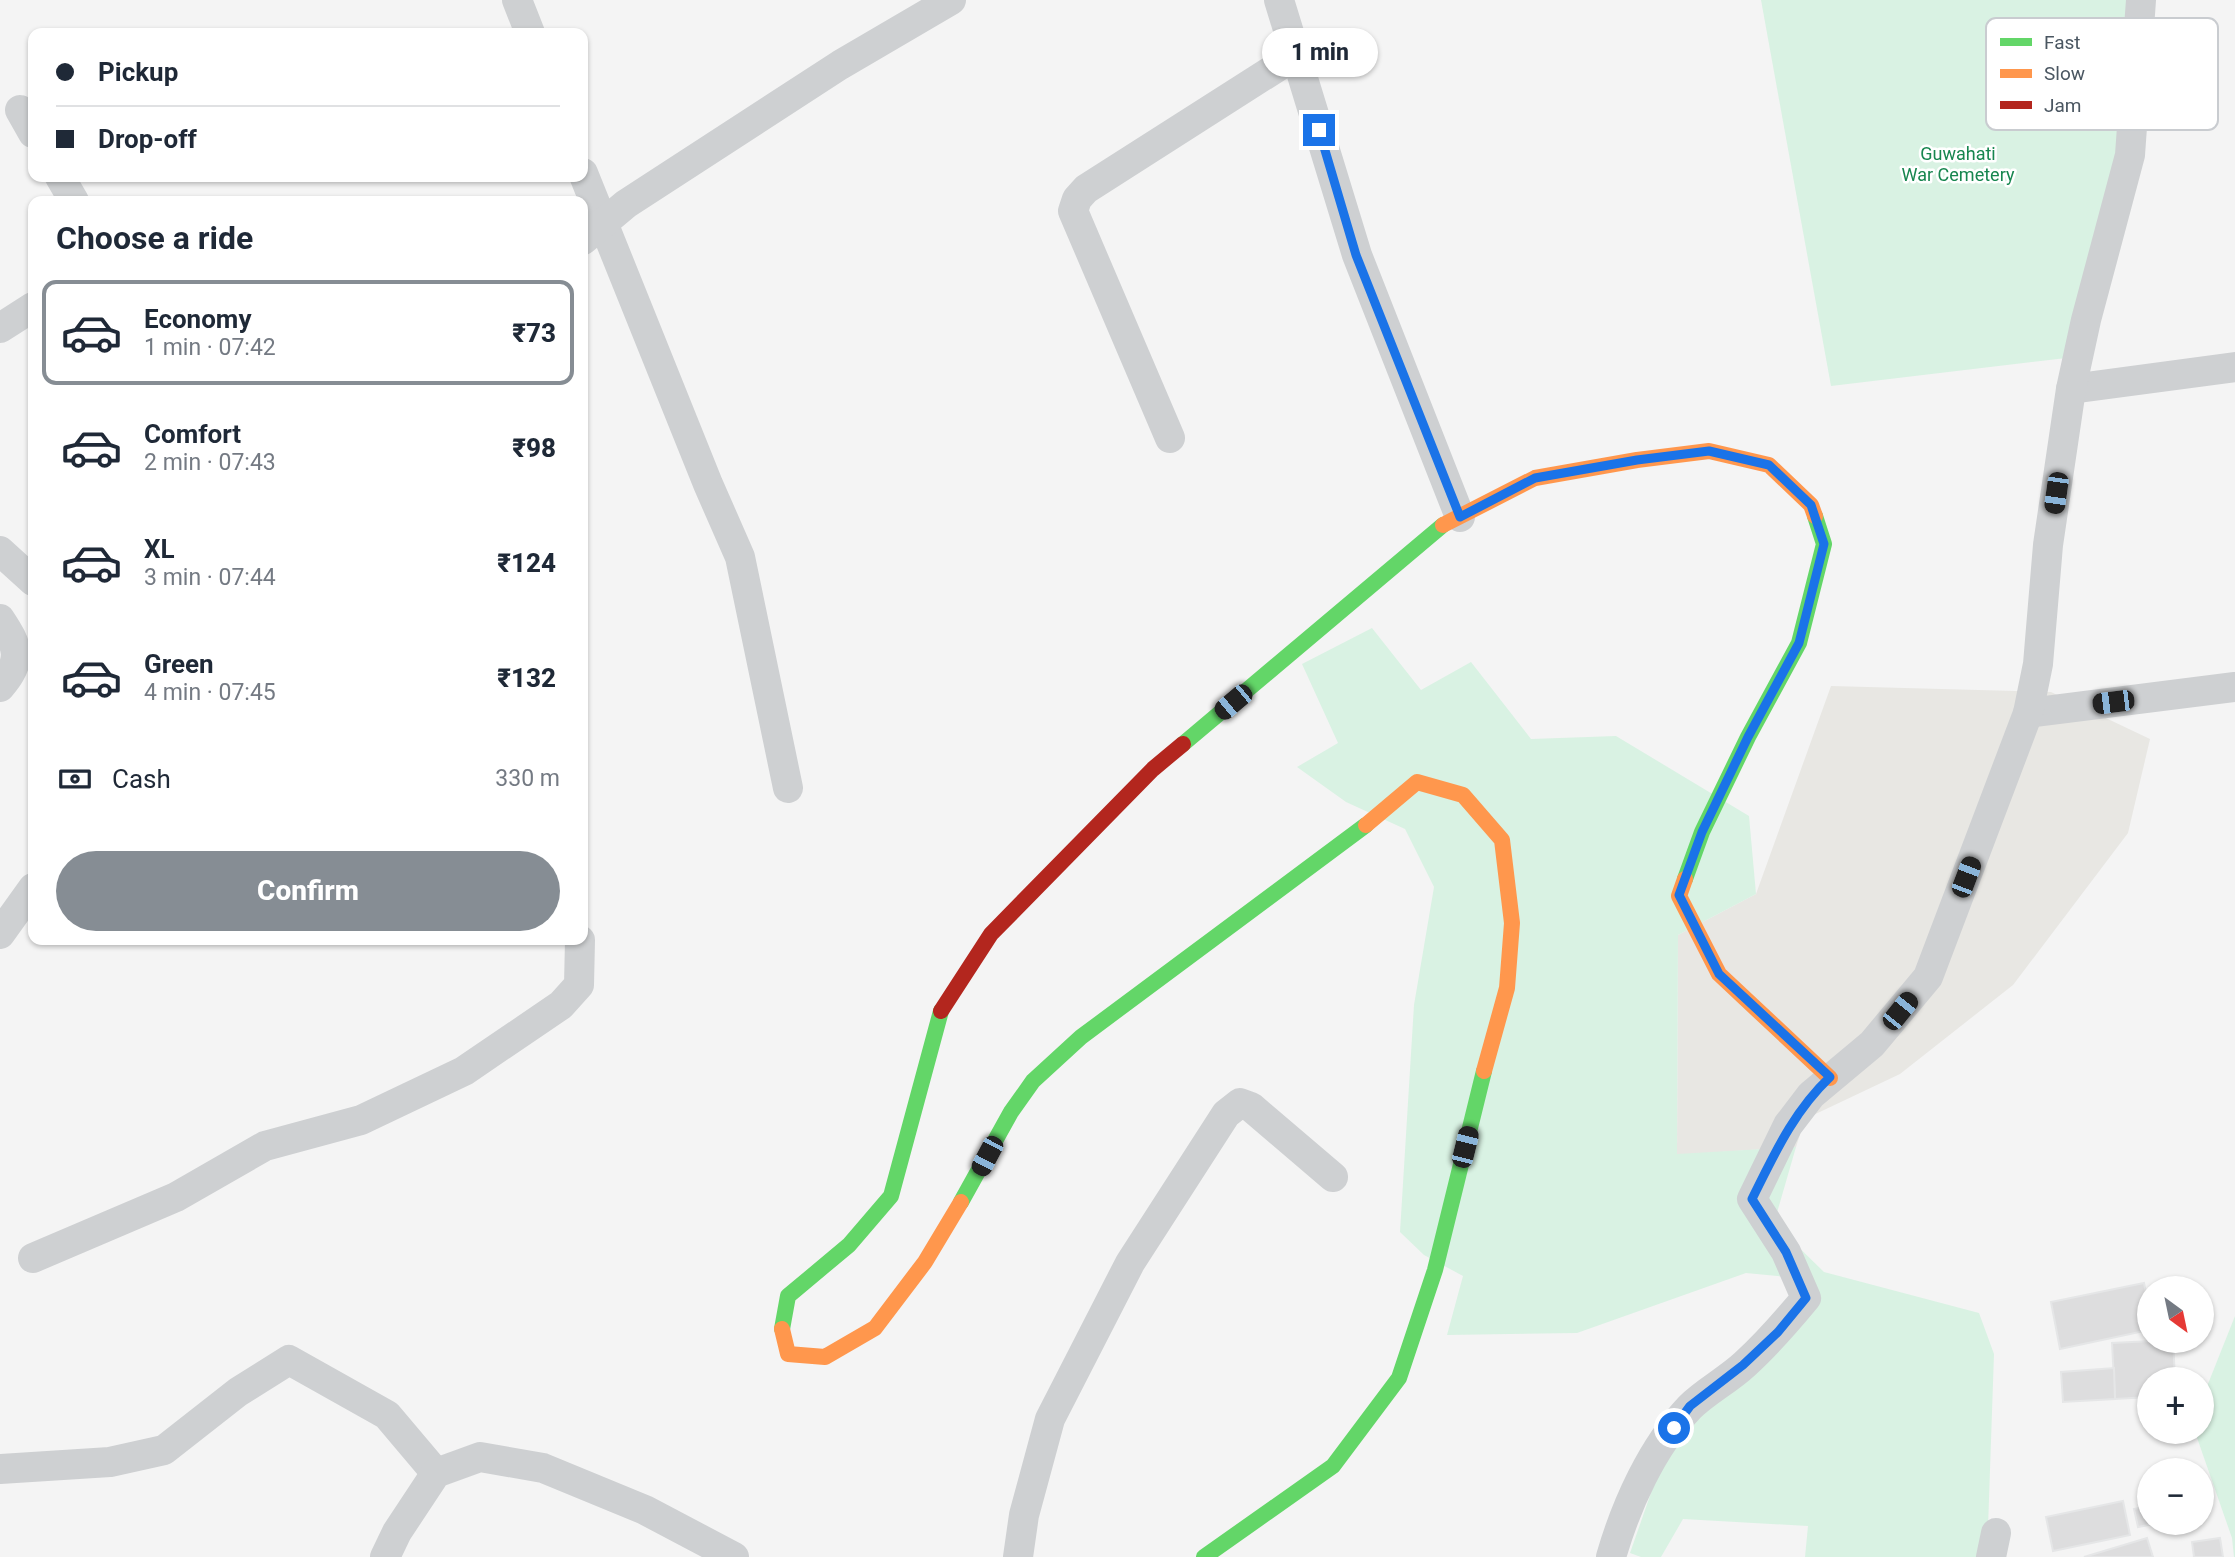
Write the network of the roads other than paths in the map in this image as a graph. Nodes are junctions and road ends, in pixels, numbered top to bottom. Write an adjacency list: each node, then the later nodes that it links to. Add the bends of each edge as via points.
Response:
1 (517, 0): 6 (street)
2 (951, 0): 10 (street, via 828,72 625,204)
3 (1279, 0): 7 (street)
4 (2141, 0): 5 (street)
5 (2140, 18)
6 (528, 28)
7 (1296, 55): 15 (street, via 1077,198 1073,211); 16 (street, via 1356,255)
8 (2132, 130): 14 (street, via 2130,155)
9 (588, 206): 10 (street)
10 (592, 232): 23 (street, via 740,557)
11 (28, 310): 12 (street)
12 (0, 328)
13 (2235, 367): 14 (street)
14 (2071, 388): 22 (street)
15 (1170, 438)
16 (1460, 517): 27 (street, via 1535,478 1709,451 1769,465 1811,505 1824,544 1799,643 1702,832 1679,895 1719,974); 35 (street, via 1440,527 1153,769 991,934 941,1010 891,1196 849,1245 788,1296 782,1331 788,1354 825,1357 875,1328 925,1262 1011,1112 1033,1081 1081,1037 1338,847 1417,782 1463,795 1502,840 1512,923 1507,988 1435,1270 1399,1378 1333,1466)
17 (0, 551): 18 (street)
18 (28, 576)
19 (0, 619): 20 (street, via 14,641 17,659)
20 (0, 687)
21 (2235, 687): 22 (street)
22 (2028, 713): 27 (street, via 1928,977 1872,1044)
23 (788, 788)
24 (28, 895): 25 (street)
25 (0, 934)
26 (580, 945): 29 (street, via 579,985 561,1006 464,1071 361,1120 265,1146 176,1197)
27 (1830, 1077): 36 (street, via 1788,1125 1752,1199 1786,1252 1806,1298 1743,1365 1690,1406 1657,1450 1620,1524)
28 (1334, 1177): 34 (street, via 1251,1107 1240,1103 1226,1114 1130,1263 1050,1419)
29 (33, 1258)
30 (0, 1469): 31 (street, via 110,1462 164,1450 238,1392 289,1360 387,1415)
31 (436, 1473): 32 (street); 33 (street, via 480,1457 543,1468 645,1510)
32 (384, 1557)
33 (734, 1557)
34 (1017, 1557)
35 (1204, 1557)
36 (1611, 1557)

